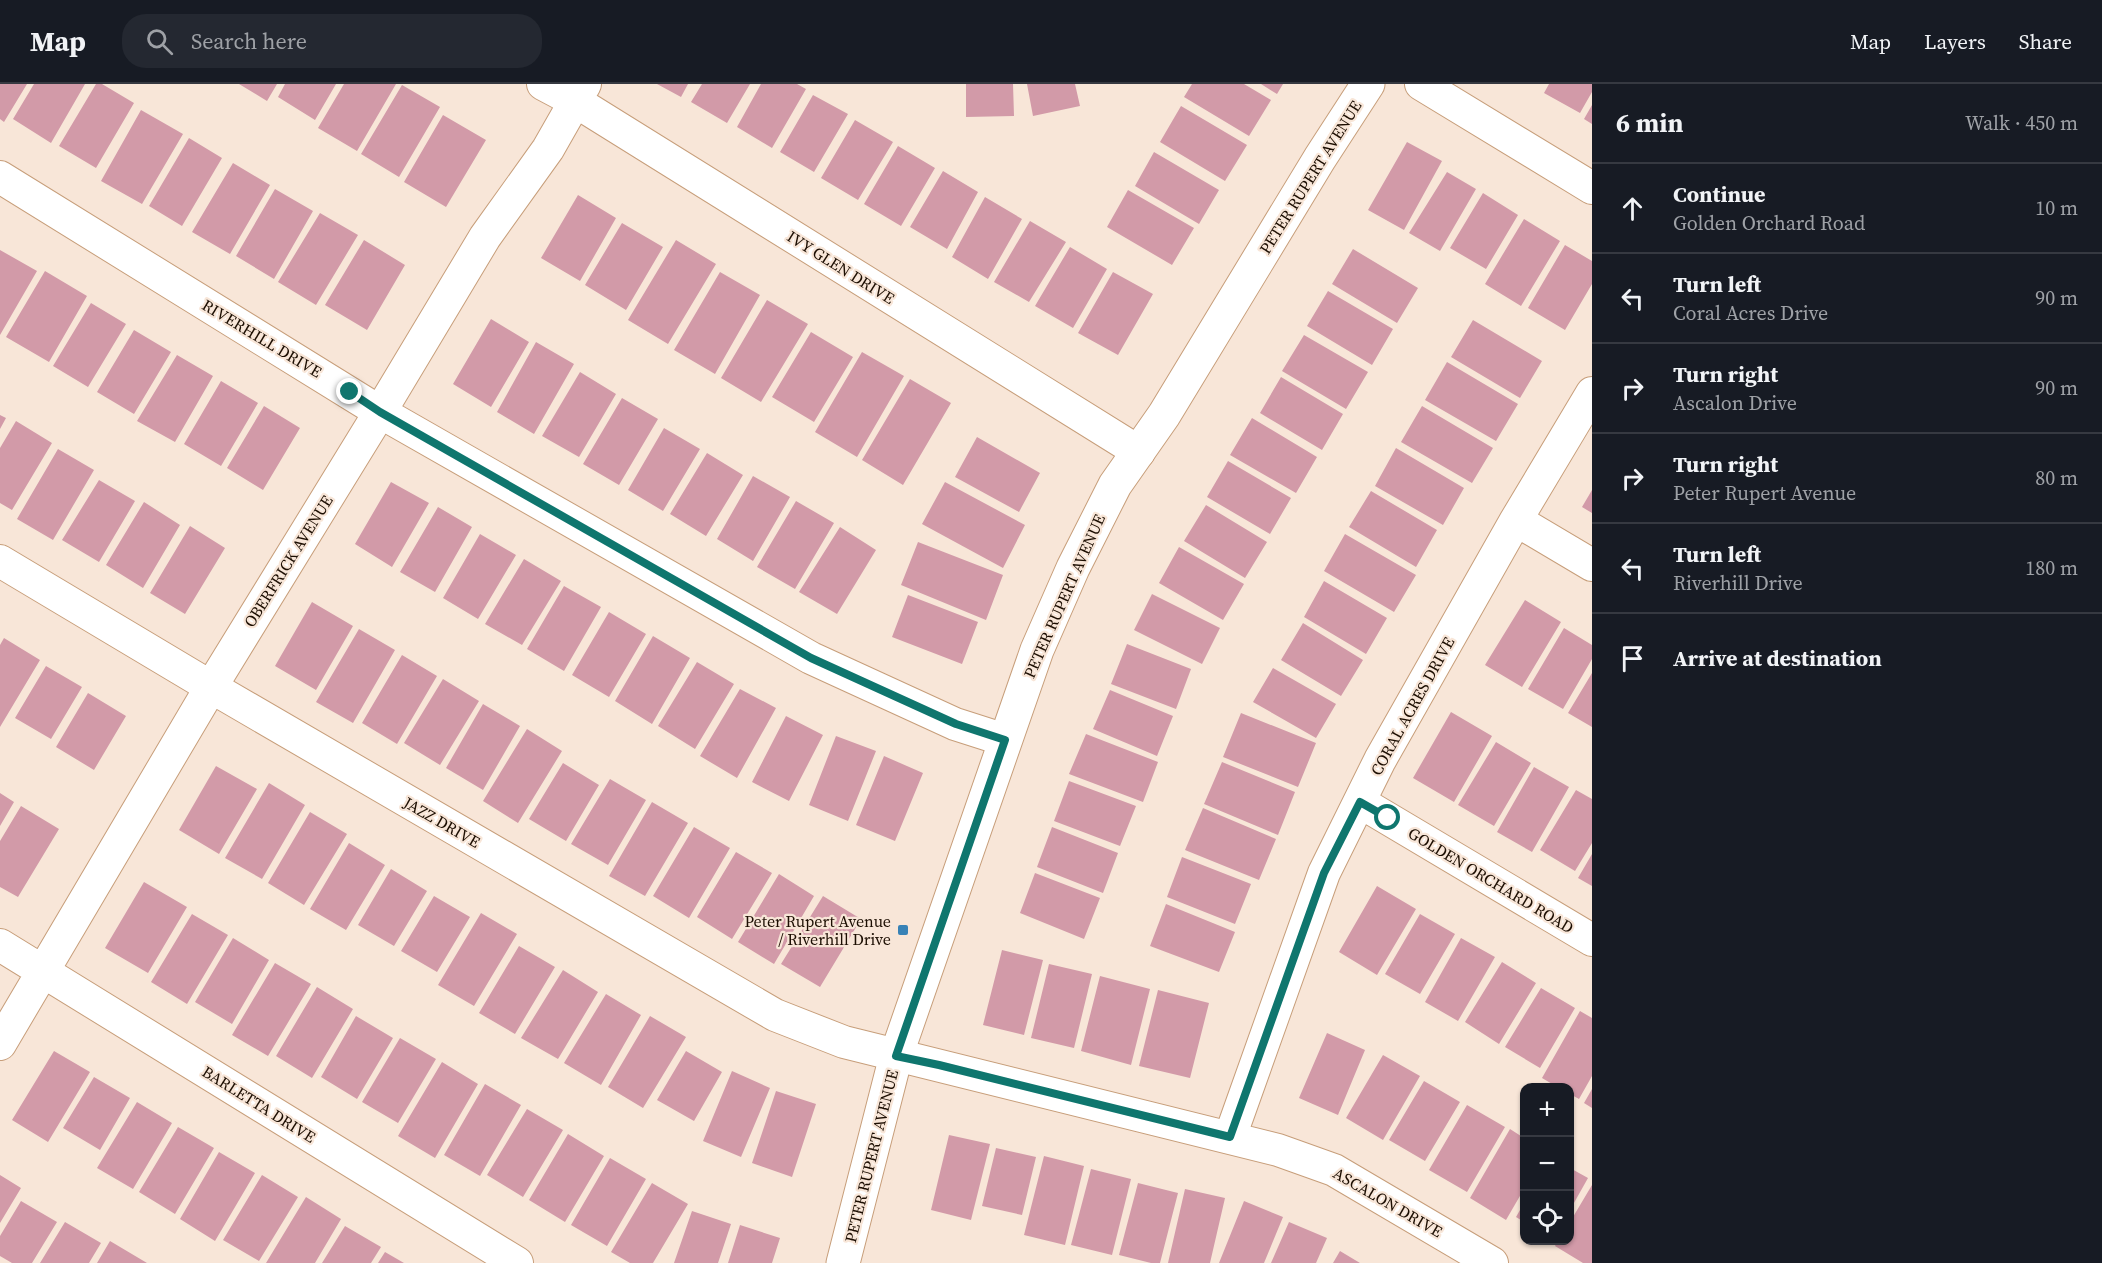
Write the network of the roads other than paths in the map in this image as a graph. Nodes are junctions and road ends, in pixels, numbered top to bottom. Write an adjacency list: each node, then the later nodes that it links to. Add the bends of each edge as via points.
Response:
1 (543, 84): 4 (street, IVY GLEN DRIVE)
2 (1368, 84): 9 (street, PETER RUPERT AVENUE)
3 (1421, 84): 6 (street)
4 (580, 92): 8 (street, OBERFRICK AVENUE, via 548,149 485,237); 9 (street, IVY GLEN DRIVE)
5 (0, 177): 8 (street, RIVERHILL DRIVE)
6 (1592, 188)
7 (1592, 393): 10 (street, CORAL ACRES DRIVE)
8 (380, 412): 13 (street, OBERFRICK AVENUE); 14 (street, RIVERHILL DRIVE, via 811,658 956,724)
9 (1139, 452): 14 (street, PETER RUPERT AVENUE, via 1115,485 1073,568 1037,650)
10 (1516, 520): 12 (street); 15 (street, CORAL ACRES DRIVE)
11 (0, 561): 13 (street, JAZZ DRIVE)
12 (1592, 565)
13 (211, 687): 18 (street, OBERFRICK AVENUE); 20 (street, JAZZ DRIVE, via 775,1015 844,1042)
14 (1005, 740): 20 (street, PETER RUPERT AVENUE)
15 (1360, 802): 16 (street, GOLDEN ORCHARD ROAD); 21 (street, CORAL ACRES DRIVE, via 1324,873)
16 (1592, 940)
17 (0, 945): 18 (street, BARLETTA DRIVE)
18 (44, 970): 19 (street, OBERFRICK AVENUE); 22 (street, BARLETTA DRIVE)
19 (0, 1044)
20 (896, 1056): 21 (street, ASCALON DRIVE); 23 (street, PETER RUPERT AVENUE)
21 (1230, 1137): 24 (street, ASCALON DRIVE, via 1335,1170)
22 (517, 1263)
23 (843, 1263)
24 (1492, 1263)

